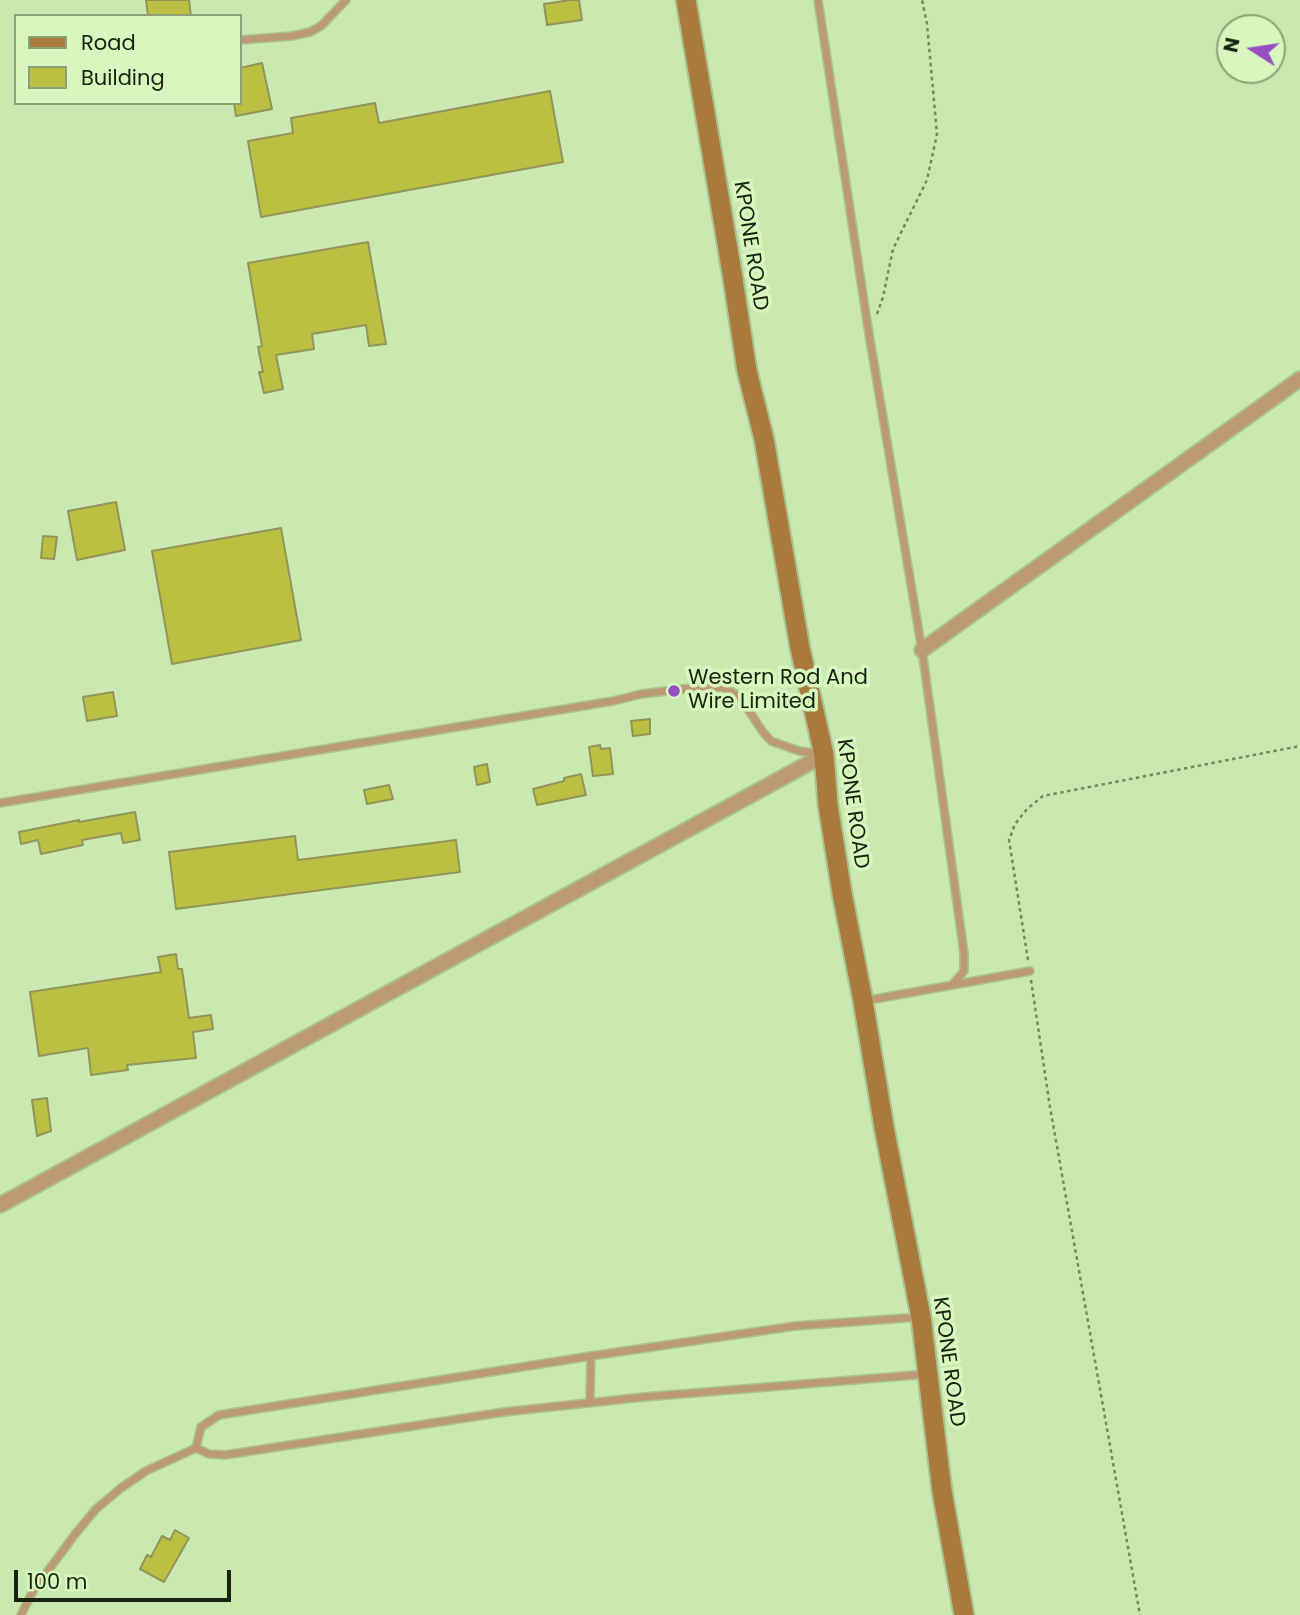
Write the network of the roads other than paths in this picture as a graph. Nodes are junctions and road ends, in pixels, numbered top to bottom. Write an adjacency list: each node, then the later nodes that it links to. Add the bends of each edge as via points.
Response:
1 (346, 0): 4 (lane, via 310,32)
2 (686, 0): 7 (main road, KPONE ROAD, via 747,371)
3 (818, 0): 6 (lane)
4 (242, 40)
5 (1300, 379): 6 (street)
6 (922, 650): 10 (lane, via 964,953 964,971)
7 (824, 755): 8 (lane, via 771,741 739,696 708,686); 11 (main road, KPONE ROAD, via 835,852); 12 (street)
8 (0, 803)
9 (1030, 971): 10 (lane)
10 (954, 984): 11 (lane)
11 (863, 1001): 13 (main road, KPONE ROAD)
12 (0, 1205)
13 (921, 1317): 14 (lane, via 795,1326); 15 (main road, KPONE ROAD)
14 (591, 1356): 16 (lane); 17 (lane, via 219,1415 201,1427)
15 (928, 1374): 16 (lane); 19 (main road, KPONE ROAD, via 942,1492)
16 (590, 1402): 17 (lane, via 225,1455)
17 (196, 1448): 18 (lane, via 146,1471 96,1509 33,1591)
18 (21, 1615)
19 (964, 1615)

